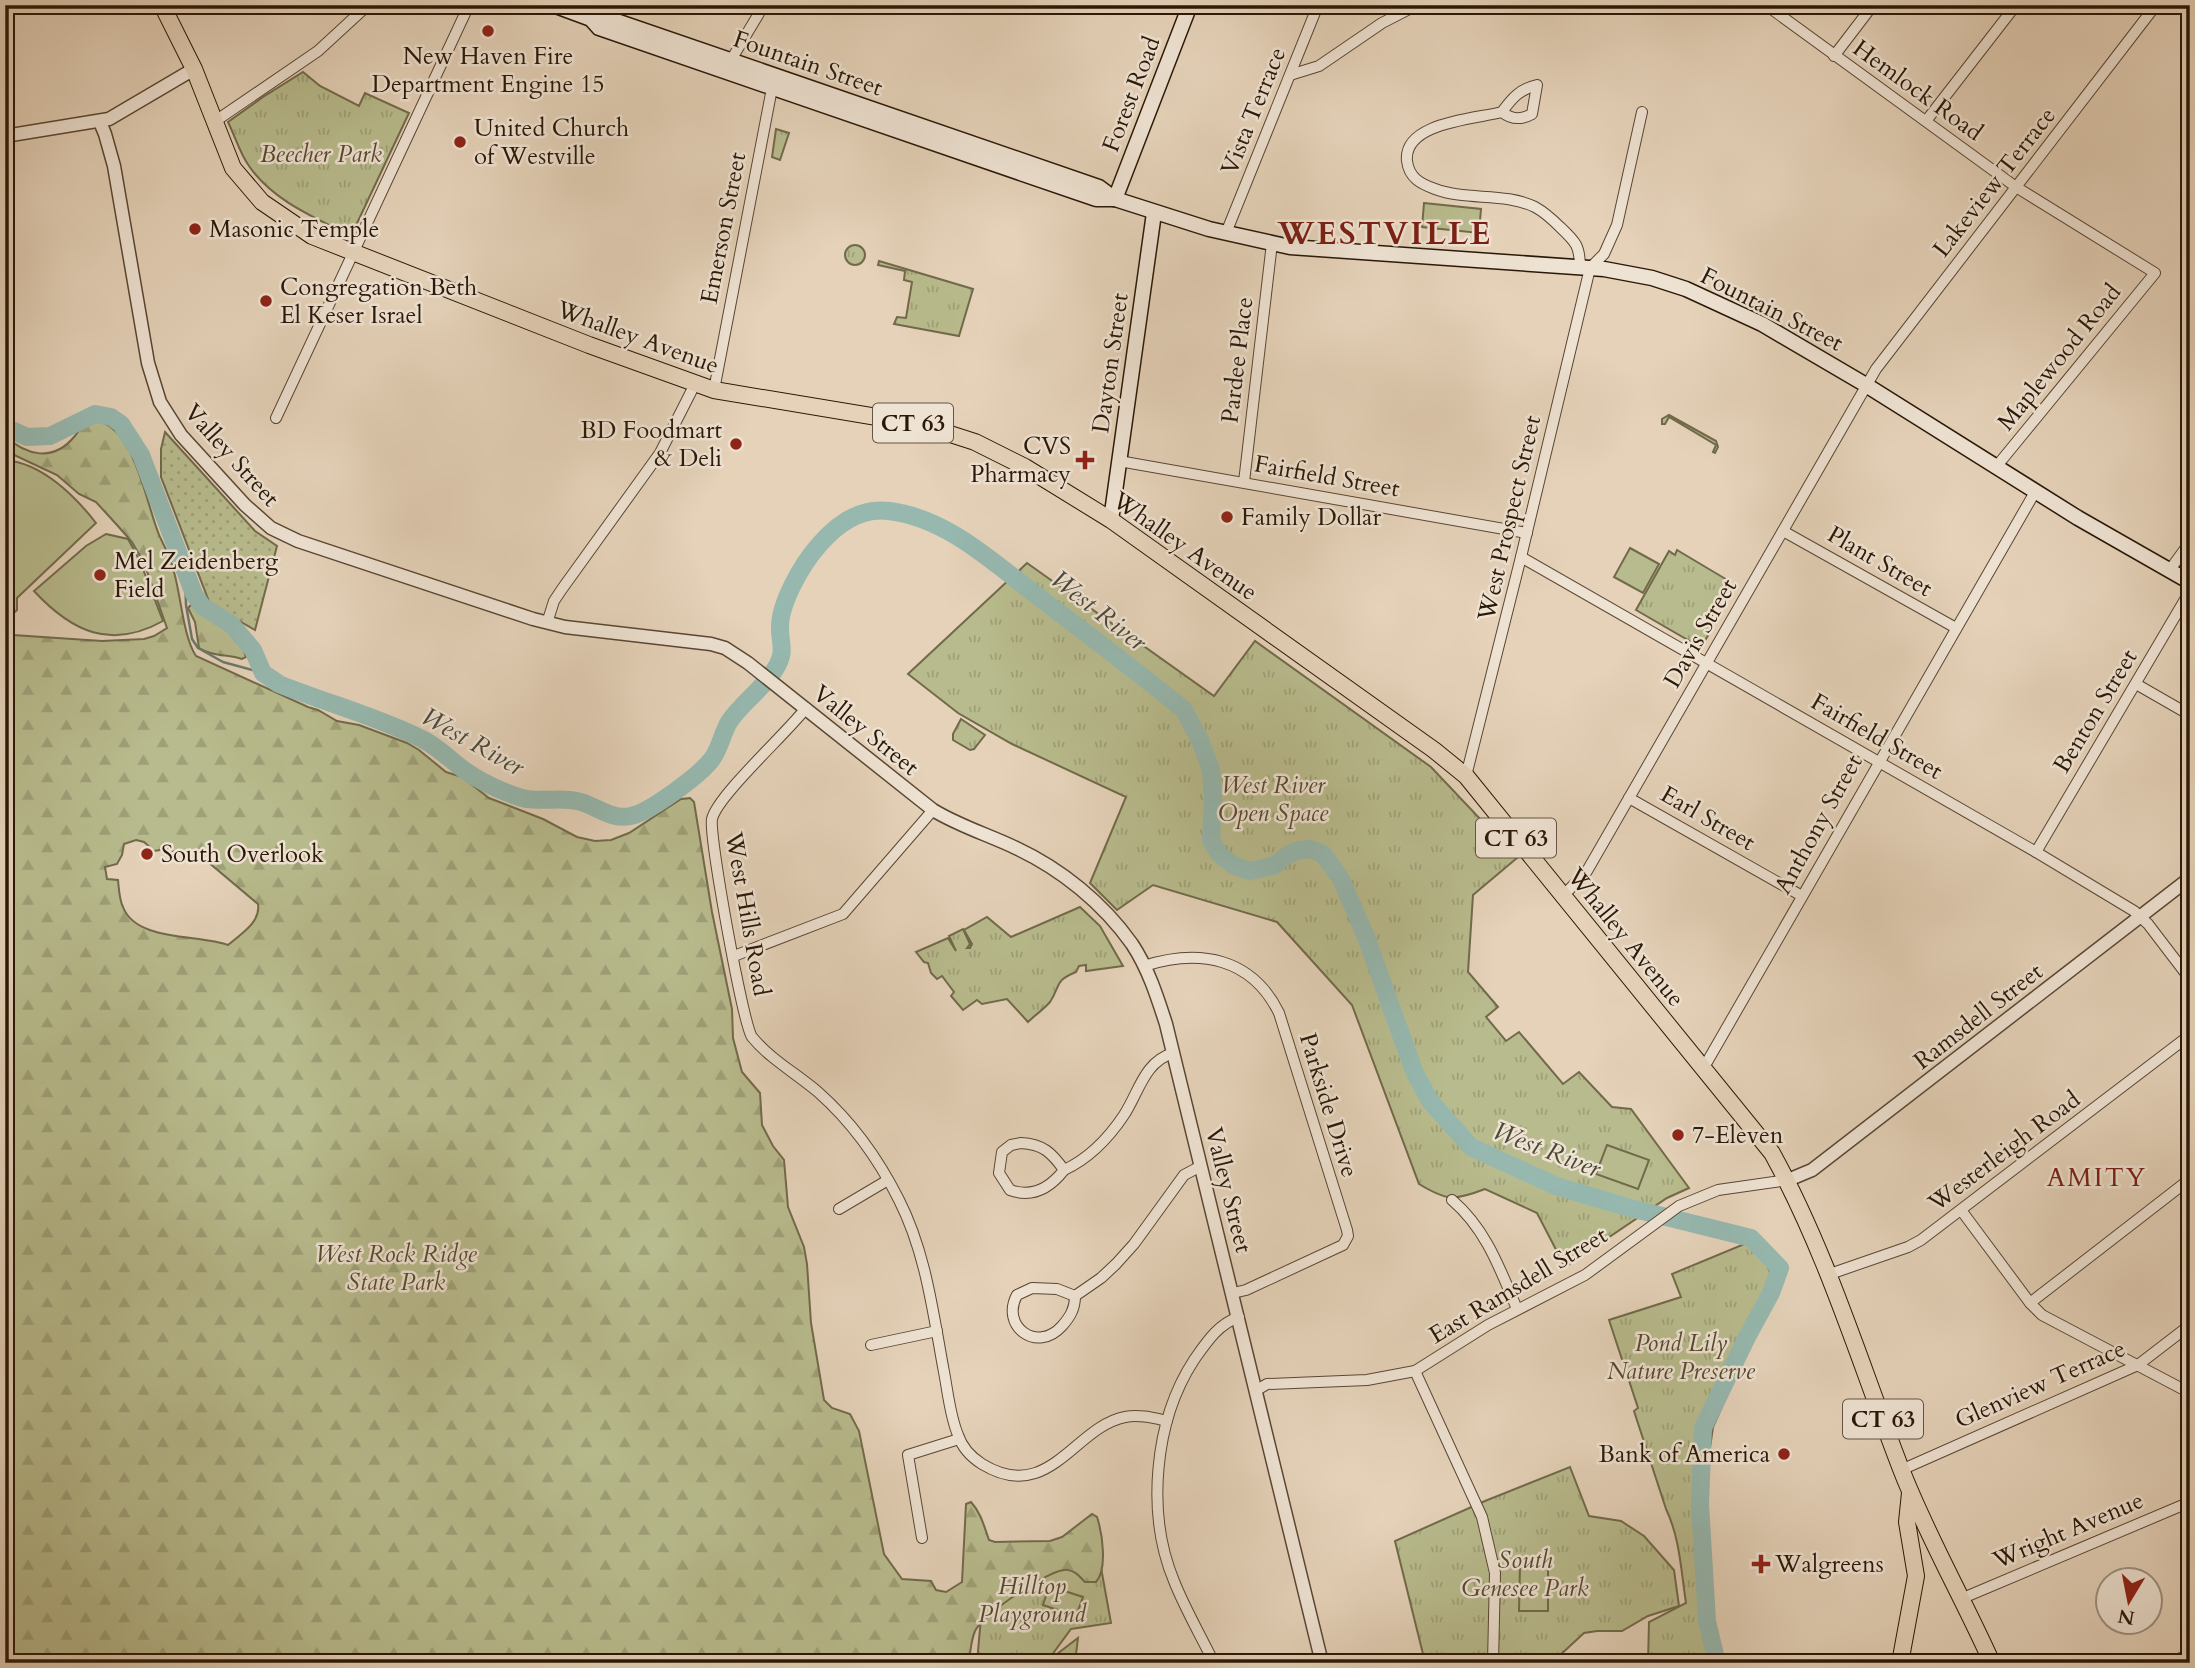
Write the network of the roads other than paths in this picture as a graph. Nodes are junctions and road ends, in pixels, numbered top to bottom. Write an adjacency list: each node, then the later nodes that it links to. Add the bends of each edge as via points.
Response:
1 (162, 5): 16 (main road, Whalley Avenue / CT 63)
2 (368, 5): 23 (street, via 318,51)
3 (469, 5): 30 (street)
4 (553, 5): 13 (main road, Fountain Street)
5 (764, 5): 15 (street)
6 (1190, 5): 26 (main road, Forest Road)
7 (1318, 5): 17 (street, Vista Terrace)
8 (1766, 5): 14 (street, Hemlock Road)
9 (1874, 5): 14 (street)
10 (2016, 5): 21 (street)
11 (2156, 5): 25 (street, Lakeview Terrace)
12 (1415, 6): 17 (street, via 1319,66)
13 (592, 12): 15 (main road, Fountain Street, via 599,28)
14 (1834, 56): 21 (street, Hemlock Road)
15 (728, 66): 18 (main road, Fountain Street)
16 (194, 69): 22 (street); 23 (main road, Whalley Avenue / CT 63)
17 (1290, 75): 28 (street, Vista Terrace)
18 (773, 81): 26 (main road, Fountain Street, via 1011,163 1100,187); 35 (street, Emerson Street)
19 (1502, 112): 31 (street, via 1436,126 1416,137 1409,147 1409,171 1418,182 1438,191 1535,207 1572,238)
20 (1642, 112): 31 (street, via 1617,225 1604,254)
21 (1926, 121): 25 (street, Hemlock Road)
22 (100, 122): 24 (street); 49 (street, Valley Street, via 117,177 148,363 167,416 181,435 262,521 285,536)
23 (214, 122): 30 (main road, Whalley Avenue / CT 63, via 233,168 253,192 286,220)
24 (5, 136)
25 (2016, 187): 32 (street, Hemlock Road); 34 (street, Lakeview Terrace)
26 (1115, 199): 27 (main road, Fountain Street)
27 (1154, 213): 28 (main road, Fountain Street); 37 (main road, Dayton Street)
28 (1226, 233): 29 (main road, Fountain Street)
29 (1272, 243): 31 (main road, Fountain Street, via 1316,251); 39 (street, Pardee Place)
30 (353, 254): 33 (main road, Whalley Avenue / CT 63); 36 (street)
31 (1585, 268): 34 (main road, Fountain Street, via 1652,278 1699,294 1762,324); 43 (street, West Prospect Street)
32 (2155, 273): 38 (street, Maplewood Road)
33 (695, 384): 35 (main road, Whalley Avenue / CT 63); 49 (street, via 660,453 554,601)
34 (1866, 385): 38 (main road, Fountain Street); 42 (street, Davis Street)
35 (714, 390): 41 (main road, Whalley Avenue / CT 63, via 938,429 1025,467)
36 (276, 418)
37 (1119, 461): 39 (street, Fairfield Street); 41 (main road, Dayton Street)
38 (1996, 467): 40 (main road, Fountain Street)
39 (1244, 482): 43 (street, Fairfield Street)
40 (2035, 492): 46 (main road, Fountain Street); 50 (street, Anthony Street)
41 (1111, 520): 56 (main road, Whalley Avenue / CT 63)
42 (1783, 531): 50 (street, Plant Street); 51 (street, Davis Street)
43 (1527, 533): 45 (street, West Prospect Street)
44 (2190, 542): 46 (street)
45 (1521, 557): 51 (street, Fairfield Street); 56 (street, West Prospect Street)
46 (2169, 571): 47 (main road, Fountain Street)
47 (2190, 582)
48 (2190, 591): 52 (street, Benton Street)
49 (547, 623): 53 (street, Valley Street, via 725,648)
50 (1956, 628): 55 (street, Anthony Street)
51 (1707, 663): 55 (street, Fairfield Street); 57 (street, Davis Street)
52 (2136, 684): 54 (street); 59 (street, Benton Street)
53 (806, 708): 58 (street, Valley Street); 64 (street, West Hills Road, via 722,800 712,819)
54 (2190, 715)
55 (1878, 761): 59 (street, Fairfield Street); 62 (street, Anthony Street)
56 (1466, 776): 61 (main road, Whalley Avenue / CT 63)
57 (1629, 798): 61 (street, Davis Street, via 1587,871); 62 (street, Earl Street)
58 (933, 810): 64 (street, via 843,914); 65 (street, Valley Street, via 1054,869 1102,909)
59 (2036, 852): 63 (street, Fairfield Street)
60 (2190, 878): 63 (street, Ramsdell Street)
61 (1563, 896): 69 (main road, Whalley Avenue / CT 63)
62 (1802, 896): 69 (street, Anthony Street)
63 (2141, 917): 66 (street, Fairfield Street); 74 (street, Ramsdell Street, via 1812,1170)
64 (734, 956): 73 (street, West Hills Road, via 750,1034 840,1113)
65 (1144, 966): 68 (street, Valley Street); 79 (street, Parkside Drive, via 1204,958 1225,962 1261,985 1279,1013 1347,1230 1343,1245)
66 (2190, 979)
67 (2190, 1035): 77 (street, Westerleigh Road)
68 (1173, 1053): 70 (street, Valley Street); 71 (street, via 1153,1064 1124,1114 1097,1148)
69 (1703, 1069): 74 (main road, Whalley Avenue / CT 63, via 1772,1153)
70 (1201, 1166): 79 (street, Valley Street); 80 (street, via 1184,1175 1116,1264)
71 (1064, 1170): 71 (street, via 1047,1149 1021,1143 1002,1153 999,1173 1010,1190 1028,1194 1045,1188)
72 (2190, 1179): 81 (street)
73 (888, 1180): 76 (street); 85 (street, via 923,1263)
74 (1788, 1180): 78 (main road, Whalley Avenue / CT 63); 82 (street, East Ramsdell Street, via 1718,1190 1679,1206 1585,1275)
75 (1452, 1200): 82 (street, via 1490,1245)
76 (839, 1209)
77 (1961, 1210): 78 (street, Westerleigh Road, via 1908,1247); 81 (street)
78 (1829, 1274): 93 (main road, Whalley Avenue / CT 63)
79 (1233, 1293): 83 (street, Valley Street)
80 (1075, 1296): 80 (street, via 1073,1313 1049,1337 1028,1336 1014,1319 1014,1302 1023,1291 1058,1289)
81 (2030, 1303): 87 (street, via 2042,1315)
82 (1517, 1309): 88 (street, East Ramsdell Street)
83 (1239, 1317): 89 (street, Valley Street); 91 (street, via 1223,1323 1202,1349 1187,1371)
84 (2190, 1325): 87 (street, Glenview Terrace)
85 (937, 1331): 86 (street); 92 (street)
86 (871, 1345)
87 (2138, 1365): 90 (street); 93 (street, Glenview Terrace)
88 (1415, 1371): 89 (street, East Ramsdell Street, via 1367,1380 1267,1384); 103 (street, via 1482,1517 1495,1573)
89 (1257, 1390): 102 (street, Valley Street)
90 (2190, 1393)
91 (1167, 1421): 92 (street, via 1135,1416 1116,1419 1047,1469 1021,1475 982,1464); 101 (street, via 1159,1480 1163,1542 1173,1580)
92 (959, 1439): 96 (street, via 908,1455)
93 (1901, 1470): 94 (main road, Whalley Avenue / CT 63)
94 (1910, 1490): 97 (main road, Whalley Avenue / CT 63); 98 (main road, Whalley Avenue / CT 63, via 1907,1522)
95 (2190, 1502): 99 (street, Wright Avenue)
96 (922, 1538)
97 (1943, 1561): 98 (main road); 99 (main road, CT 63)
98 (1916, 1576): 104 (main road, Whalley Avenue)
99 (1963, 1598): 105 (main road, CT 63)
100 (2190, 1654): 106 (street)
101 (1214, 1663)
102 (1322, 1663)
103 (1493, 1663)
104 (1900, 1663)
105 (1992, 1663)
106 (2170, 1663)

